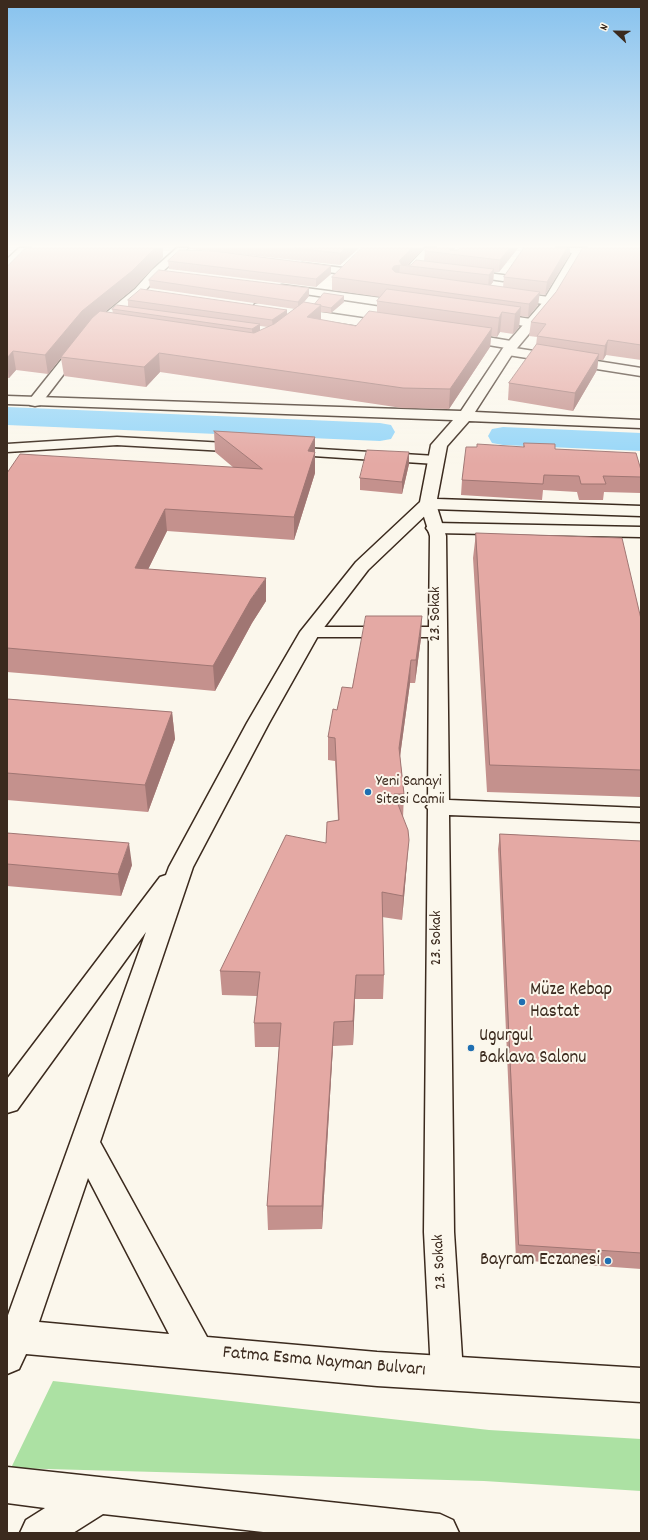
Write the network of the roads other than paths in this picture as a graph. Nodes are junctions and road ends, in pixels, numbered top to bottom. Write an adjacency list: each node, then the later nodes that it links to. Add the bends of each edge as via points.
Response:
1 (104, 320): 7 (street)
2 (294, 320): 8 (street)
3 (345, 320): 10 (street)
4 (510, 320): 6 (street)
5 (534, 320): 6 (main road)
6 (531, 323): 12 (main road)
7 (99, 324): 9 (street); 15 (street, via 89,333)
8 (287, 325)
9 (115, 326)
10 (397, 327)
11 (451, 335): 12 (street)
12 (511, 348): 13 (street); 16 (main road)
13 (641, 372)
14 (7, 400): 15 (main road)
15 (35, 402): 16 (main road)
16 (465, 416): 17 (main road); 21 (main road, via 439,445)
17 (641, 424)
18 (7, 448): 19 (street, via 117,441)
19 (261, 449)
20 (276, 450): 21 (street)
21 (436, 460): 22 (main road)
22 (428, 504): 23 (main road); 24 (street, 23. Sokak); 26 (main road, via 362,566)
23 (641, 512)
24 (435, 528): 25 (main road); 27 (street, 23. Sokak, via 438,536)
25 (641, 532)
26 (310, 632): 27 (street); 30 (main road)
27 (437, 632): 28 (street, 23. Sokak)
28 (437, 807): 29 (street); 35 (street, 23. Sokak, via 439,1232)
29 (641, 815)
30 (181, 867): 31 (main road); 32 (main road)
31 (7, 1101)
32 (85, 1143): 33 (main road); 34 (main road)
33 (10, 1344): 34 (main road, Fatma Esma Nayman Bulvarı)
34 (197, 1353): 35 (main road, Fatma Esma Nayman Bulvarı)
35 (447, 1373): 36 (main road, Fatma Esma Nayman Bulvarı)
36 (641, 1385)
37 (7, 1485): 38 (main road)
38 (100, 1495): 39 (main road); 40 (main road)
39 (39, 1533)
40 (440, 1533)

